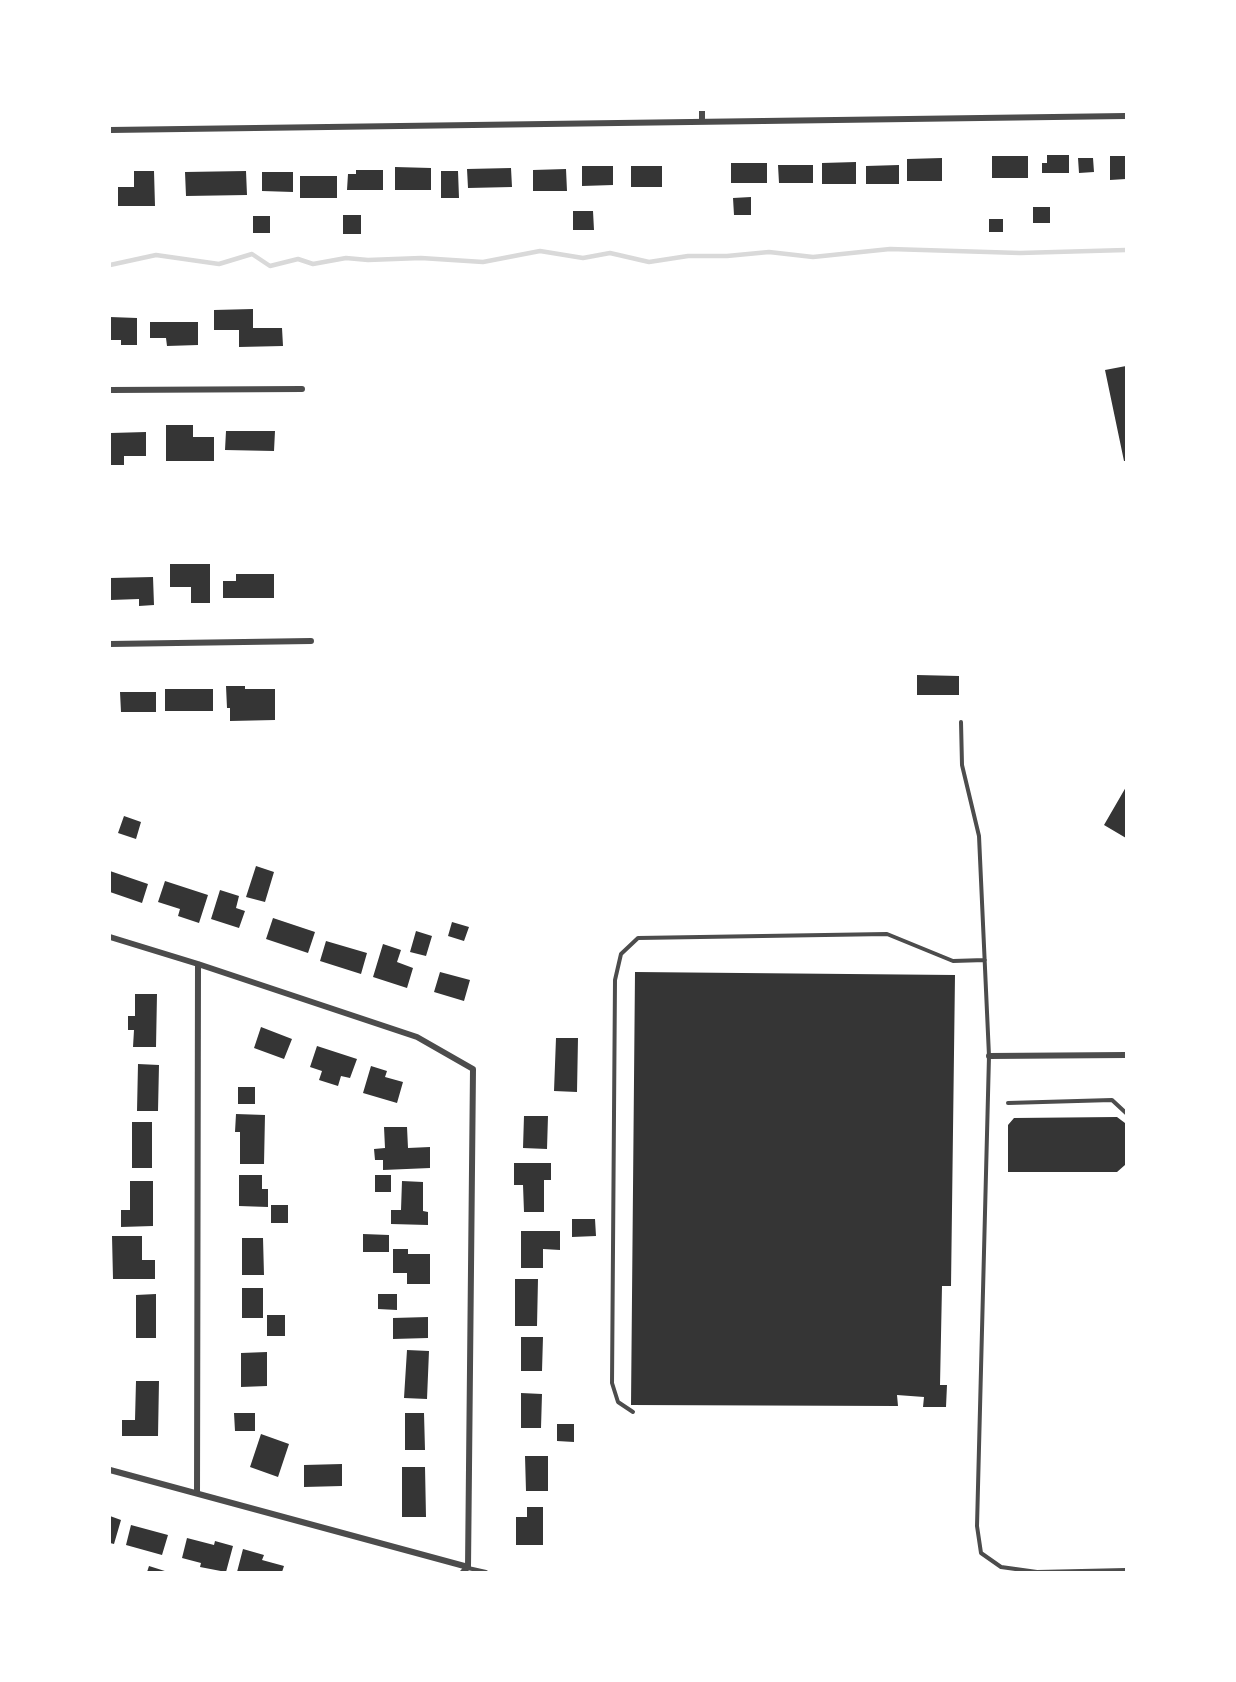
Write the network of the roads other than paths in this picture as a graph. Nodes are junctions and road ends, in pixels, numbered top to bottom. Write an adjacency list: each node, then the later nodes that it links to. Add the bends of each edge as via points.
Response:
1 (702, 110): 3 (street)
2 (1126, 116): 3 (street)
3 (702, 122): 4 (street)
4 (110, 130)
5 (302, 389): 6 (street)
6 (110, 390)
7 (312, 641): 8 (street)
8 (110, 644)
9 (961, 722): 11 (lane, via 962,765 980,836)
10 (110, 937): 12 (street)
11 (985, 960): 14 (lane); 17 (lane, via 953,961 886,934 638,938 621,954 615,980 612,1383 618,1402)
12 (198, 964): 19 (street); 21 (street, via 417,1037 473,1069)
13 (1126, 1055): 14 (street)
14 (990, 1056): 20 (lane, via 977,1526 981,1553)
15 (1008, 1103): 16 (lane, via 1112,1101)
16 (1126, 1113)
17 (633, 1412)
18 (110, 1470): 19 (street)
19 (196, 1493): 21 (street)
20 (1001, 1567): 22 (lane, via 1037,1572); 24 (lane)
21 (465, 1570): 23 (lane)
22 (1126, 1570)
23 (486, 1572)
24 (995, 1572)

